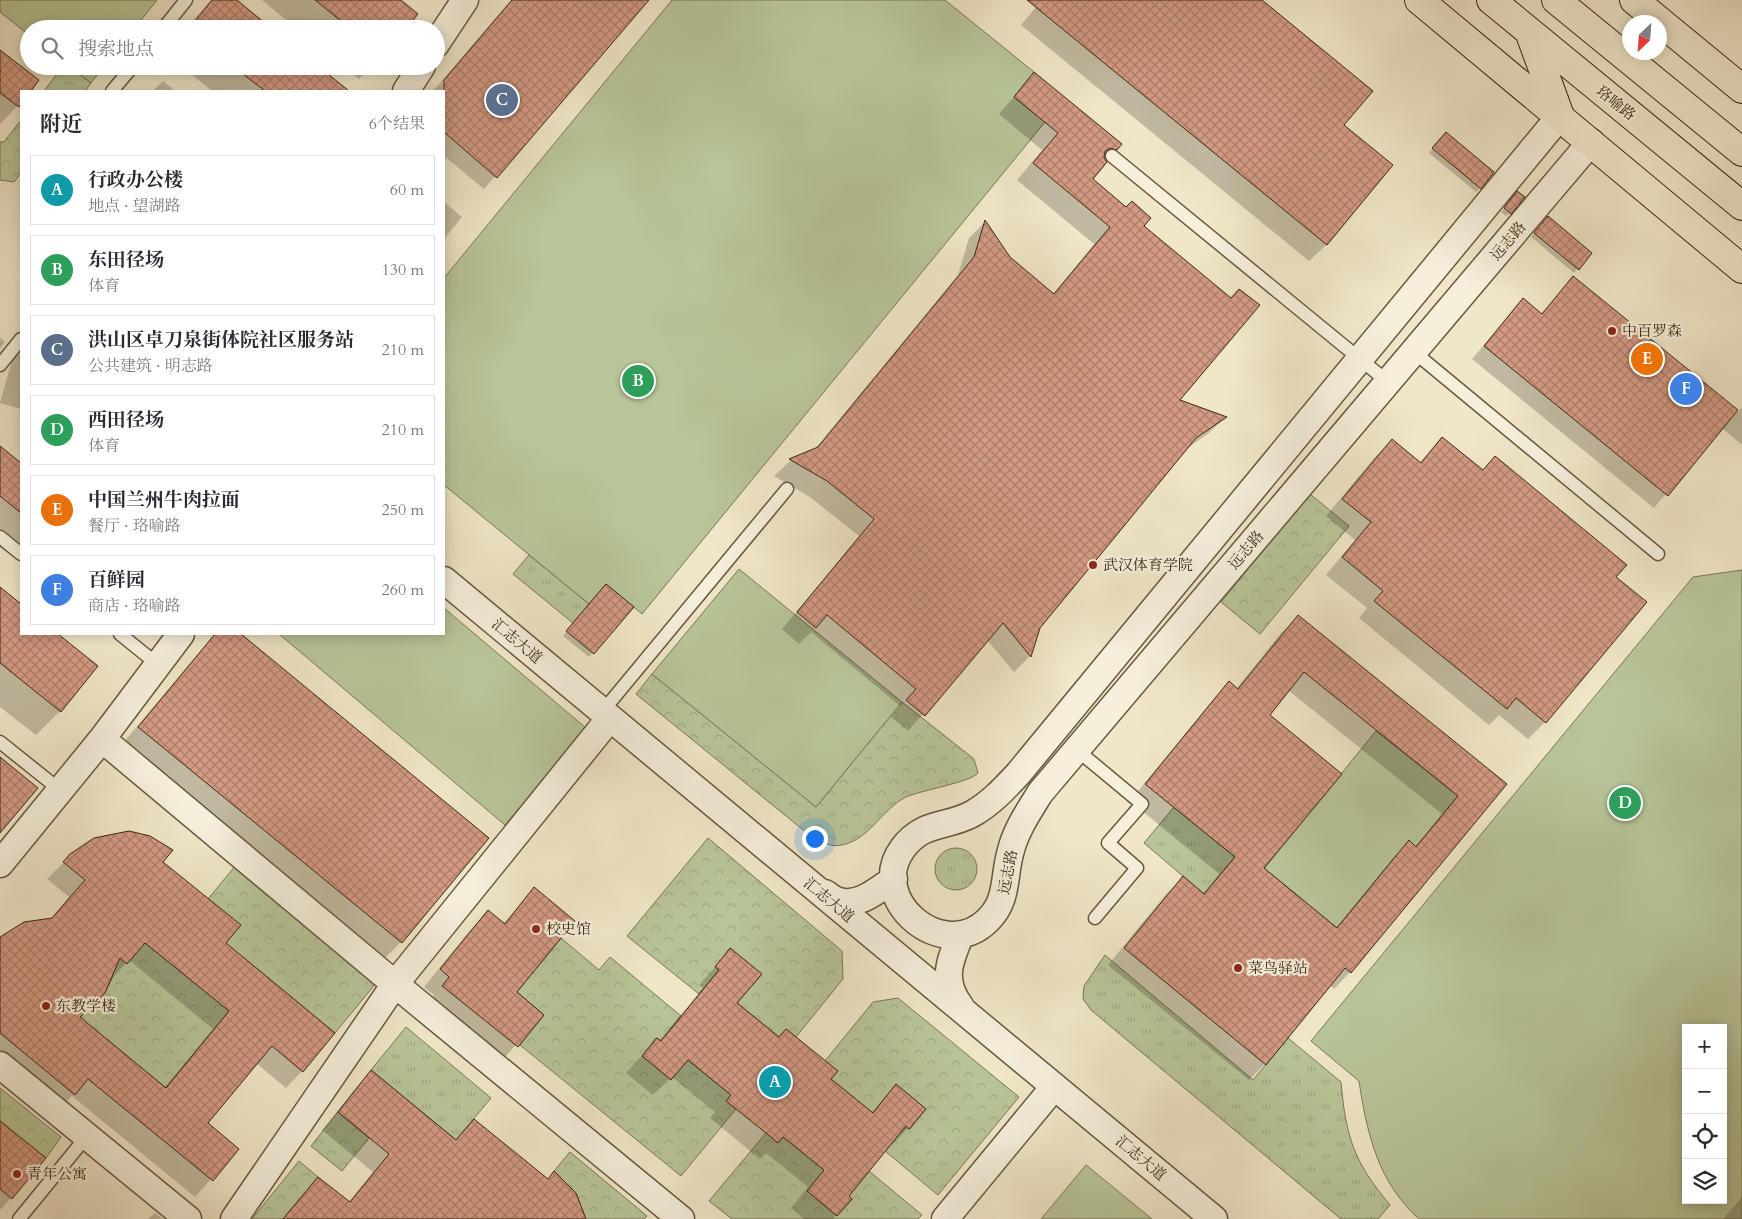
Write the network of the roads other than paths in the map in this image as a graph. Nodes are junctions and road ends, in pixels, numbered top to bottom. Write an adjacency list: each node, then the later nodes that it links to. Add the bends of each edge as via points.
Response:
1 (186, 0): 7 (lane)
2 (465, 0): 8 (street)
3 (1419, 0): 15 (main road)
4 (1491, 0): 9 (main road, 珞喻路)
5 (1556, 0): 17 (main road)
6 (1634, 0): 12 (main road)
7 (170, 20)
8 (445, 30)
9 (1530, 32): 15 (main road); 19 (main road, 珞喻路)
10 (125, 75): 13 (lane)
11 (416, 75): 14 (street)
12 (1742, 89)
13 (113, 90)
14 (407, 90)
15 (1560, 116): 16 (main road); 23 (street)
16 (1591, 142): 20 (main road); 22 (street, 远志路)
17 (1742, 152)
18 (1112, 156): 23 (lane)
19 (1742, 206)
20 (1742, 269)
21 (20, 340): 24 (lane)
22 (1414, 352): 25 (street, 远志路); 29 (lane)
23 (1360, 359): 25 (lane); 40 (street, via 1018,774 971,814 917,833 901,850)
24 (0, 365)
25 (1388, 382): 37 (street, 远志路)
26 (788, 489): 34 (lane)
27 (0, 537): 28 (lane)
28 (20, 553)
29 (1658, 554)
30 (445, 581): 34 (street, 汇志大道)
31 (121, 635): 33 (lane)
32 (180, 635): 33 (street)
33 (157, 664): 35 (street)
34 (606, 715): 41 (street, 汇志大道); 44 (street)
35 (102, 739): 38 (street); 44 (street)
36 (0, 742): 38 (lane)
37 (1077, 750): 42 (lane, via 1142,804 1108,843 1137,868); 43 (street, 远志路, via 1040,793 1020,829 1011,850 1006,889 999,907 987,922)
38 (60, 790): 39 (street)
39 (0, 864)
40 (894, 879): 41 (street, via 878,891 854,901 840,902); 43 (street, via 897,898 916,923 942,934)
41 (815, 888): 45 (street, 汇志大道)
42 (1095, 918)
43 (961, 934): 45 (street, via 948,978 951,994)
44 (395, 984): 49 (street); 52 (street)
45 (966, 1014): 47 (street, 汇志大道)
46 (0, 1064): 48 (street)
47 (1054, 1087): 53 (street); 54 (street, 汇志大道)
48 (87, 1136): 50 (lane); 51 (street)
49 (675, 1217)
50 (19, 1219)
51 (188, 1219)
52 (234, 1219)
53 (945, 1219)
54 (1214, 1219)

